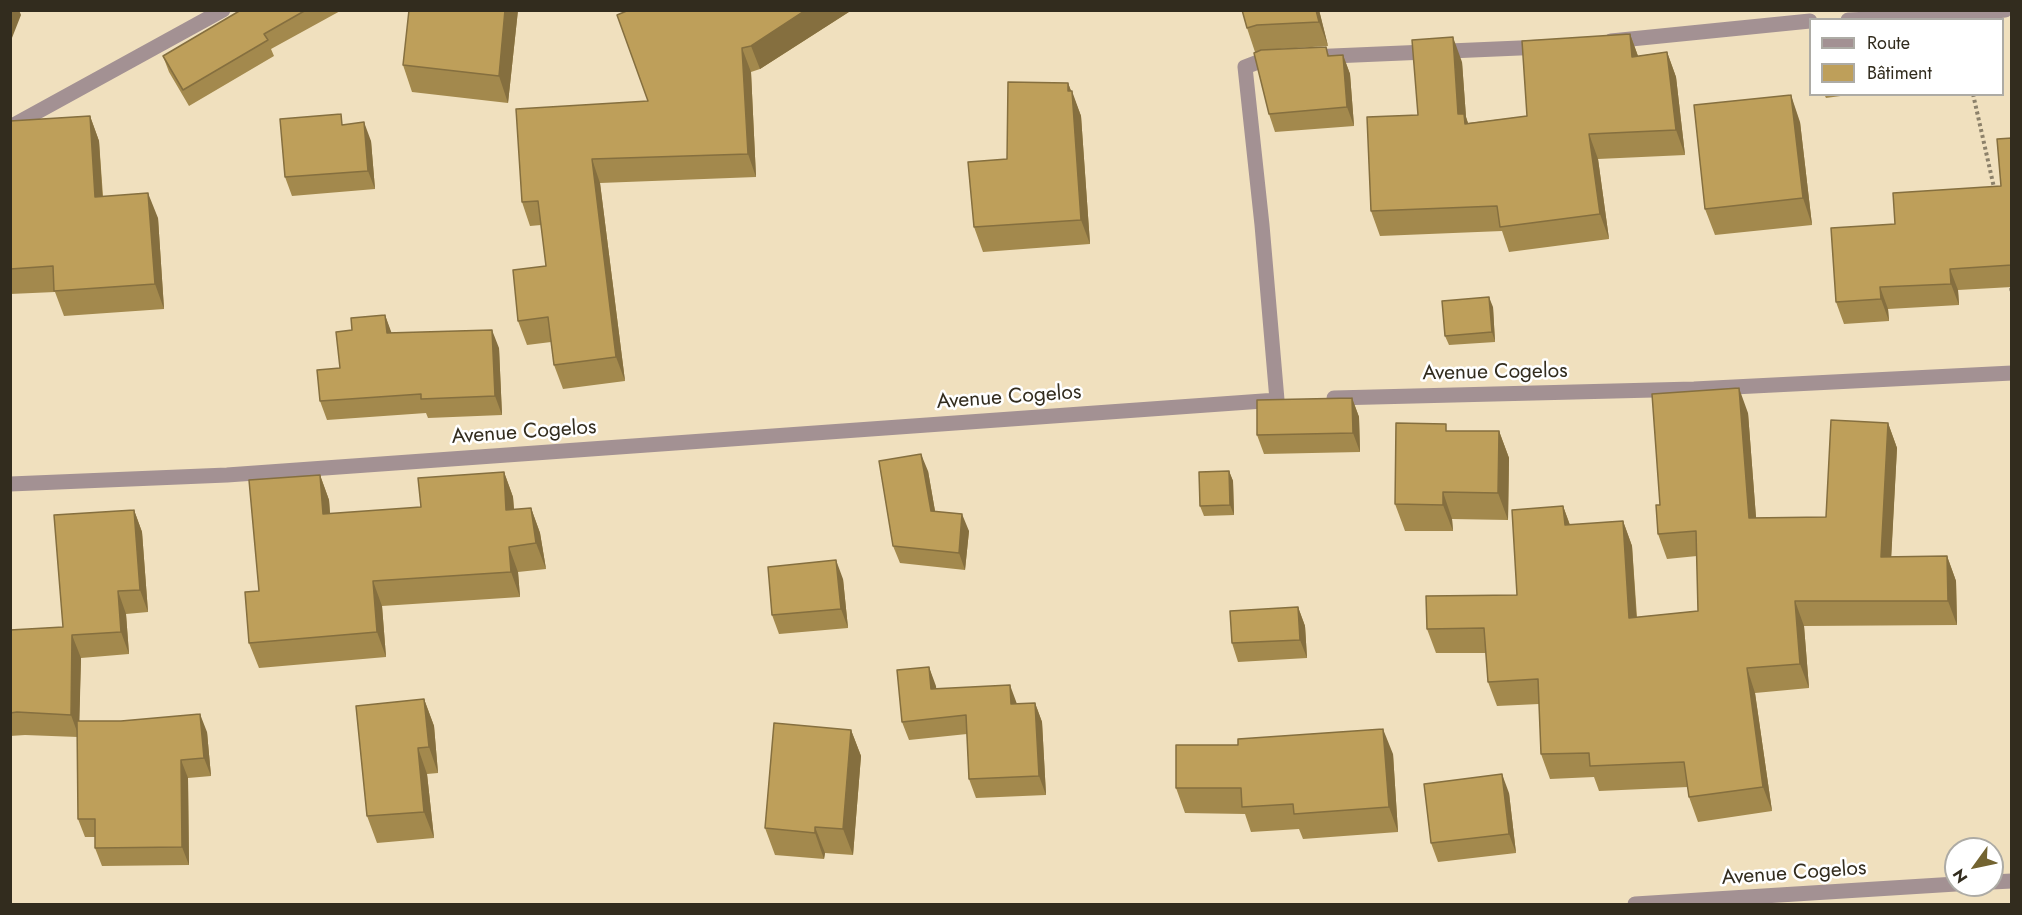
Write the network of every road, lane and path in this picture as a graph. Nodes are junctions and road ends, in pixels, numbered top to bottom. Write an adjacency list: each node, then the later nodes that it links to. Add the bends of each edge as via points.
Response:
1 (223, 10): 8 (street)
2 (2005, 10): 3 (street)
3 (1894, 18)
4 (1809, 21): 5 (street)
5 (1600, 42)
6 (1553, 46): 14 (street, Avenue Cogelos, via 1266,59 1245,68 1282,400 227,475)
7 (1973, 96): 9 (path)
8 (10, 127)
9 (1997, 199)
10 (2009, 279): 11 (path)
11 (2012, 293)
12 (2012, 373): 13 (street, Avenue Cogelos, via 1694,389)
13 (1324, 399)
14 (10, 484)
15 (1944, 885): 16 (street, Avenue Cogelos)
16 (1635, 904)

